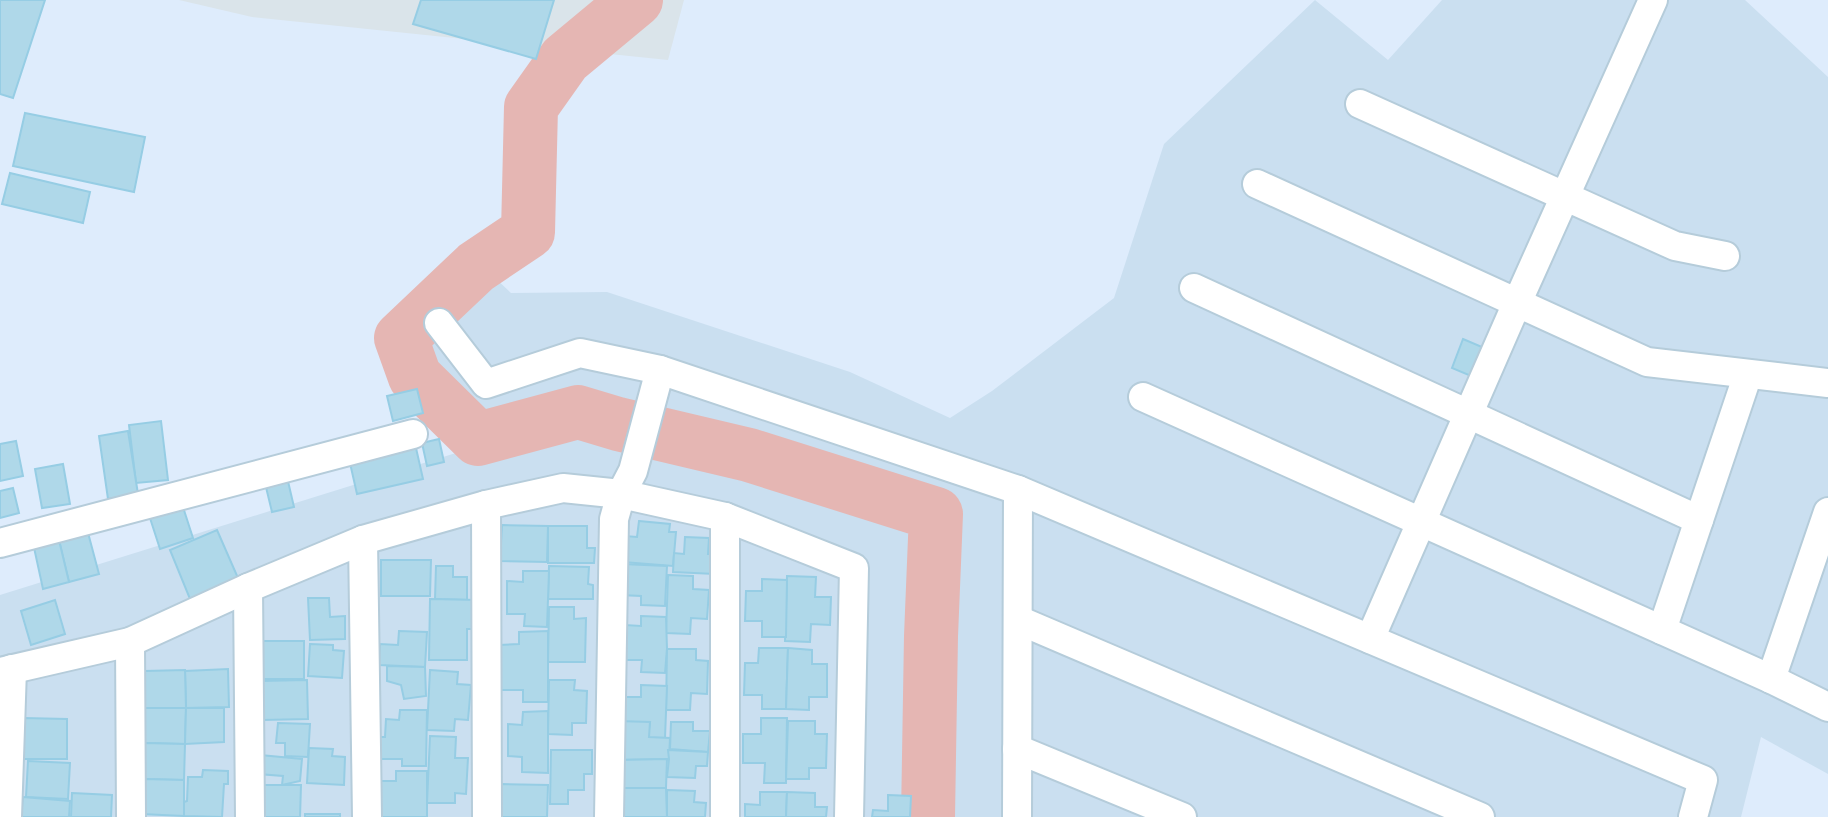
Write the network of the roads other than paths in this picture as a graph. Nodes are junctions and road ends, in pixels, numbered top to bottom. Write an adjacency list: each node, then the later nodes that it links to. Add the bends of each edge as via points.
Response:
1 (1653, 0): 4 (street)
2 (1360, 104): 4 (street)
3 (1257, 184): 7 (street)
4 (1565, 195): 5 (street, via 1675,246); 7 (street)
5 (1725, 256)
6 (1194, 288): 13 (street)
7 (1517, 303): 10 (street, via 1647,362); 13 (street)
8 (439, 323): 9 (street, via 486,384 580,353)
9 (660, 370): 15 (street); 16 (street, via 633,471)
10 (1748, 374): 11 (street); 20 (street)
11 (1828, 383)
12 (1143, 397): 21 (street)
13 (1469, 413): 20 (street); 21 (street)
14 (413, 434): 23 (street)
15 (1018, 490): 25 (street); 27 (street)
16 (621, 494): 17 (street, via 563,488); 19 (street); 38 (street, via 614,519)
17 (486, 505): 22 (street); 37 (street)
18 (1828, 512): 30 (street)
19 (725, 517): 39 (street); 40 (street, via 853,568)
20 (1699, 520): 26 (street)
21 (1420, 523): 26 (street); 27 (street)
22 (363, 540): 24 (street); 36 (street)
23 (0, 543)
24 (248, 588): 28 (street); 35 (street)
25 (1018, 620): 32 (street); 43 (street)
26 (1662, 630): 30 (street)
27 (1370, 639): 44 (street, via 1703,780)
28 (130, 642): 29 (street); 34 (street)
29 (6, 670): 33 (street)
30 (1771, 679): 31 (street)
31 (1828, 707)
32 (1017, 749): 41 (street); 42 (street)
33 (7, 817)
34 (131, 817)
35 (250, 817)
36 (367, 817)
37 (487, 817)
38 (609, 817)
39 (725, 817)
40 (849, 817)
41 (1017, 817)
42 (1182, 817)
43 (1480, 817)
44 (1693, 817)

